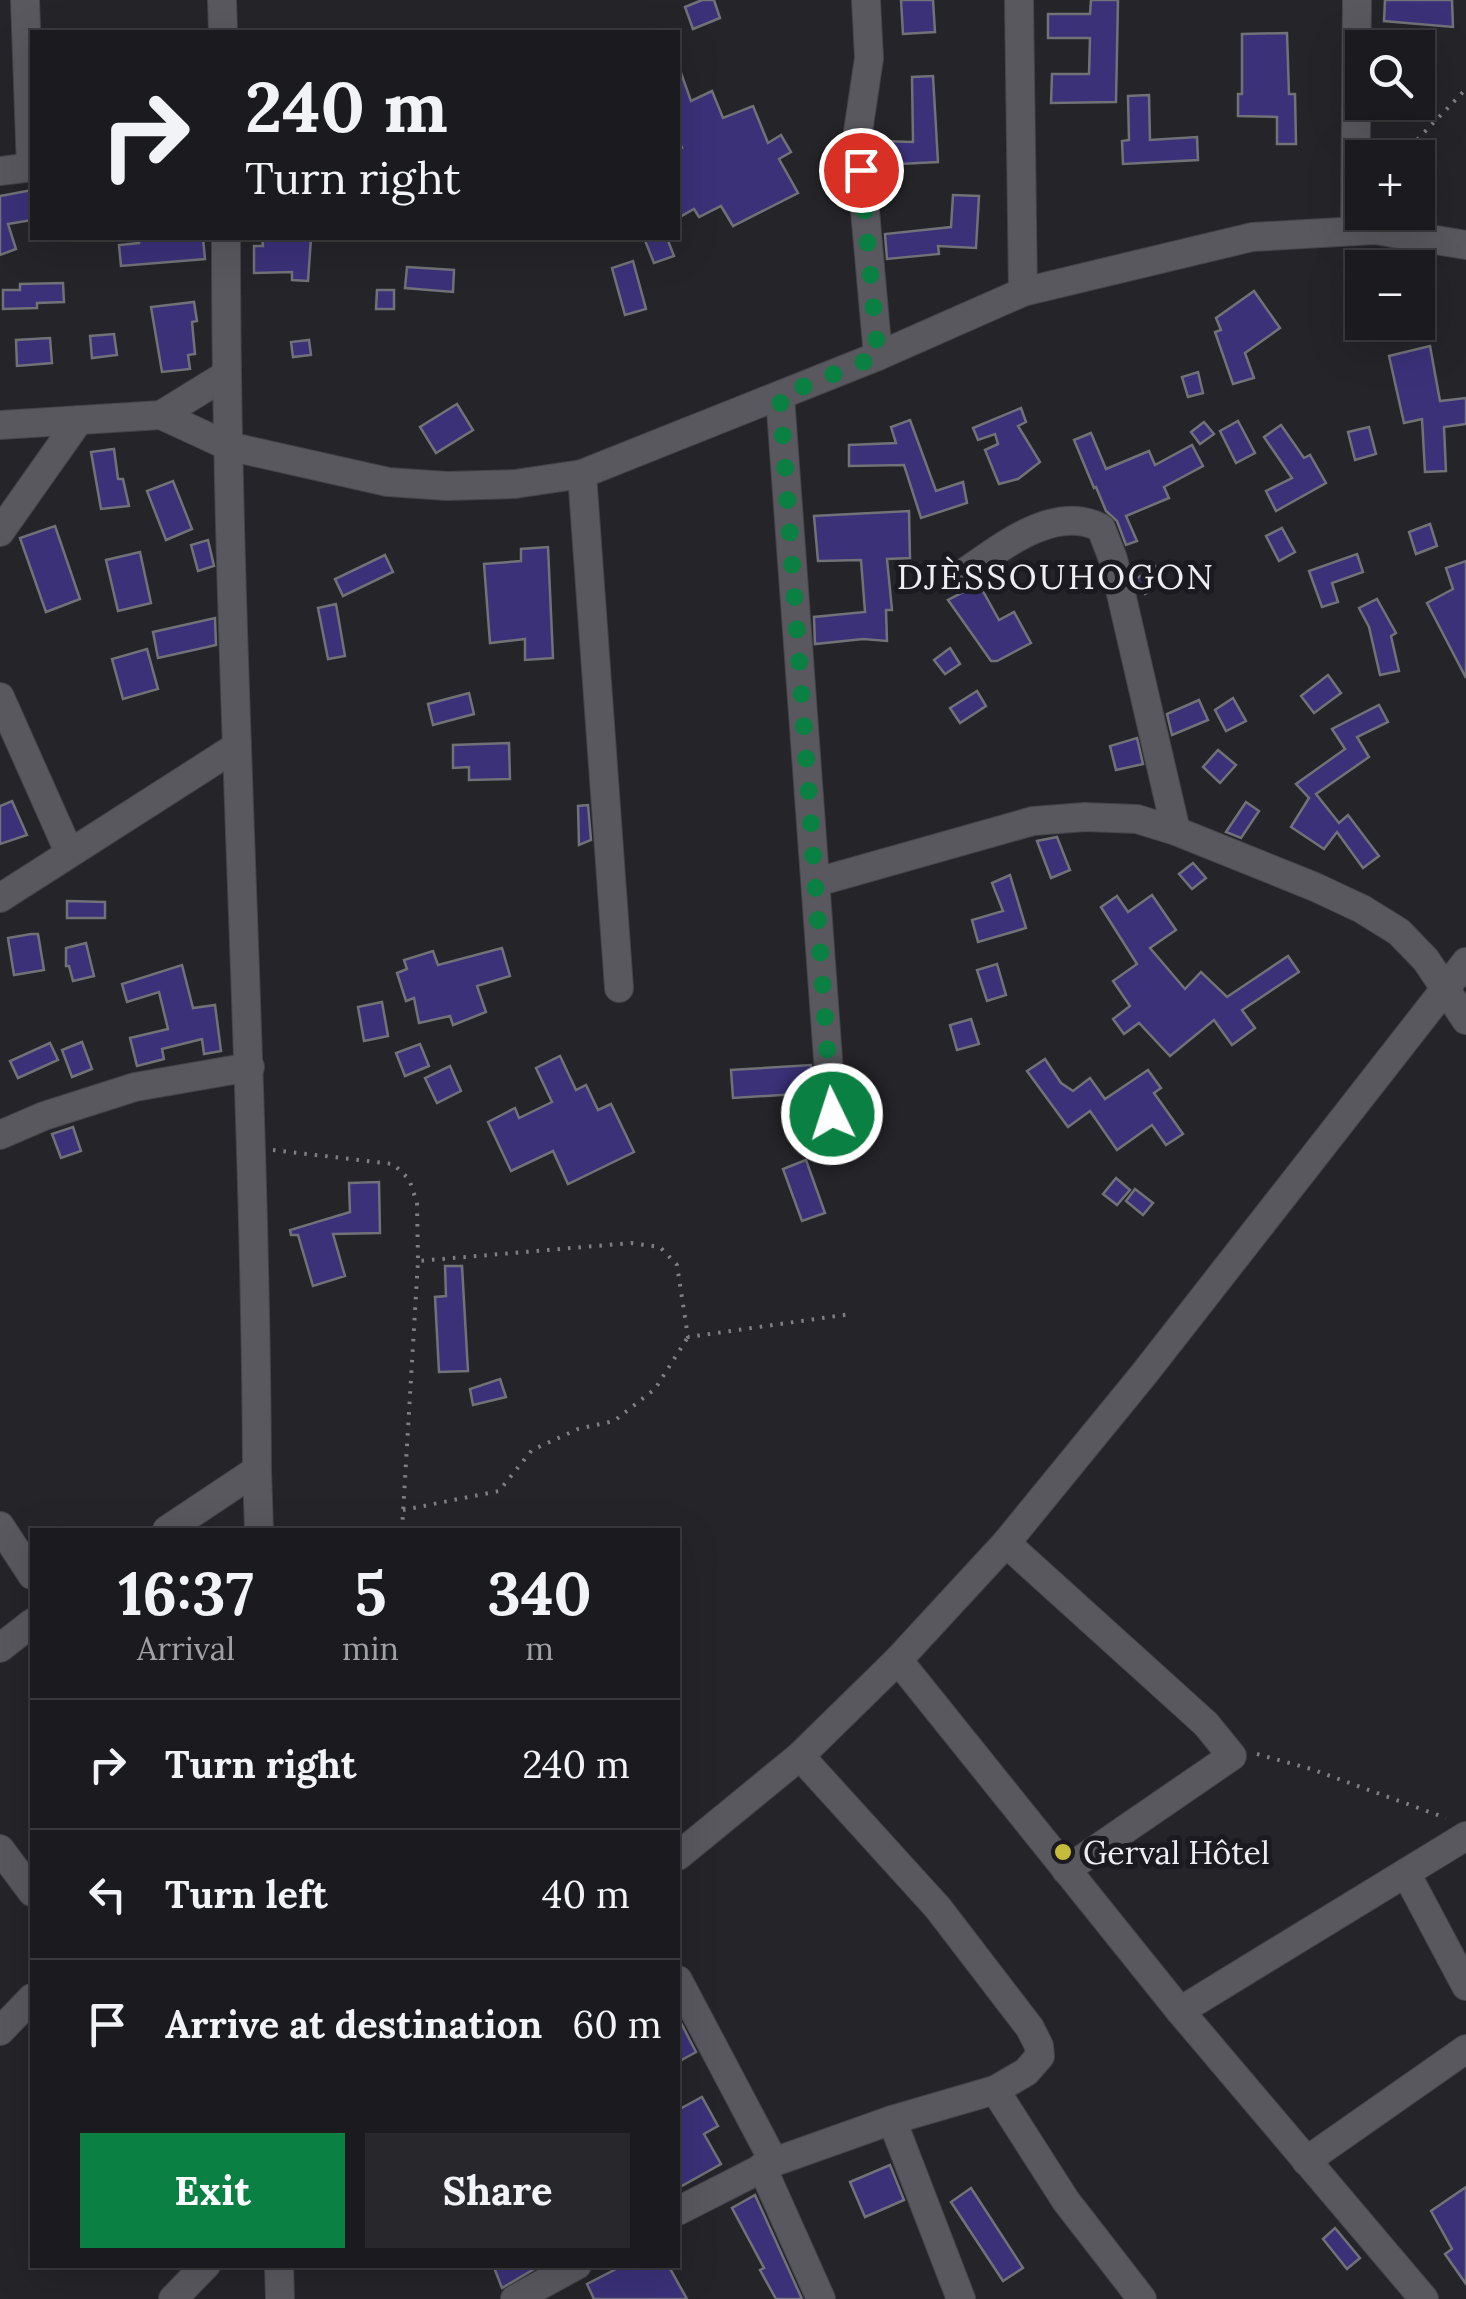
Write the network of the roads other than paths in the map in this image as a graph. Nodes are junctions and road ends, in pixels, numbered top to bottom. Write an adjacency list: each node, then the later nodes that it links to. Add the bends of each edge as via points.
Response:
1 (25, 0): 8 (street)
2 (222, 0): 7 (street)
3 (866, 0): 17 (street, via 868,58 858,132)
4 (990, 0): 6 (street)
5 (1357, 0): 9 (street)
6 (1019, 2): 16 (street)
7 (223, 30)
8 (30, 120)
9 (1356, 140)
10 (30, 168): 11 (street)
11 (0, 172)
12 (1356, 230): 16 (street, via 1252,237)
13 (1374, 230): 15 (street)
14 (226, 240): 18 (street)
15 (1466, 246)
16 (1023, 292): 17 (street)
17 (878, 356): 19 (street)
18 (226, 375): 20 (street); 23 (street)
19 (780, 396): 24 (street); 31 (street)
20 (161, 415): 21 (street); 23 (street)
21 (79, 420): 22 (street); 25 (street)
22 (0, 424)
23 (228, 446): 24 (street, via 388,482 514,484); 28 (street)
24 (582, 474): 34 (street)
25 (0, 532)
26 (958, 577): 29 (street, via 1038,528 1088,522 1101,528 1114,559)
27 (0, 697): 30 (street)
28 (236, 747): 30 (street); 37 (street)
29 (1176, 831): 31 (street, via 1120,816 1033,821); 35 (street, via 1362,908 1399,932)
30 (69, 852): 32 (street)
31 (817, 882): 38 (street)
32 (0, 898)
33 (1466, 962): 35 (street)
34 (619, 988)
35 (1446, 988): 36 (street); 44 (street)
36 (1466, 1020)
37 (250, 1067): 39 (street, via 135,1088); 40 (street)
38 (832, 1114)
39 (0, 1135)
40 (256, 1470): 42 (street); 43 (street)
41 (0, 1526): 45 (street)
42 (171, 1528)
43 (259, 1528)
44 (1006, 1542): 48 (street); 53 (street, via 1206,1724 1232,1756)
45 (30, 1572)
46 (30, 1625): 47 (street)
47 (0, 1648)
48 (898, 1660): 49 (street); 53 (street)
49 (800, 1756): 52 (street); 62 (street, via 938,1908 1030,2028 1040,2056)
50 (1456, 1828): 54 (street)
51 (0, 1849): 55 (street)
52 (680, 1854)
53 (1066, 1870): 59 (street)
54 (1406, 1873): 57 (street); 59 (street)
55 (30, 1889)
56 (680, 1984): 65 (street)
57 (1466, 1986)
58 (30, 2000): 60 (street)
59 (1180, 2010): 64 (street)
60 (0, 2030)
61 (1466, 2049): 64 (street)
62 (995, 2090): 63 (street); 75 (street, via 1066,2201)
63 (892, 2120): 65 (street); 74 (street)
64 (1306, 2161): 76 (street)
65 (768, 2164): 66 (street); 73 (street)
66 (680, 2210)
67 (203, 2268): 70 (street)
68 (279, 2268): 71 (street)
69 (572, 2268): 72 (street)
70 (173, 2299)
71 (280, 2299)
72 (515, 2299)
73 (820, 2299)
74 (961, 2299)
75 (1142, 2299)
76 (1424, 2299)

